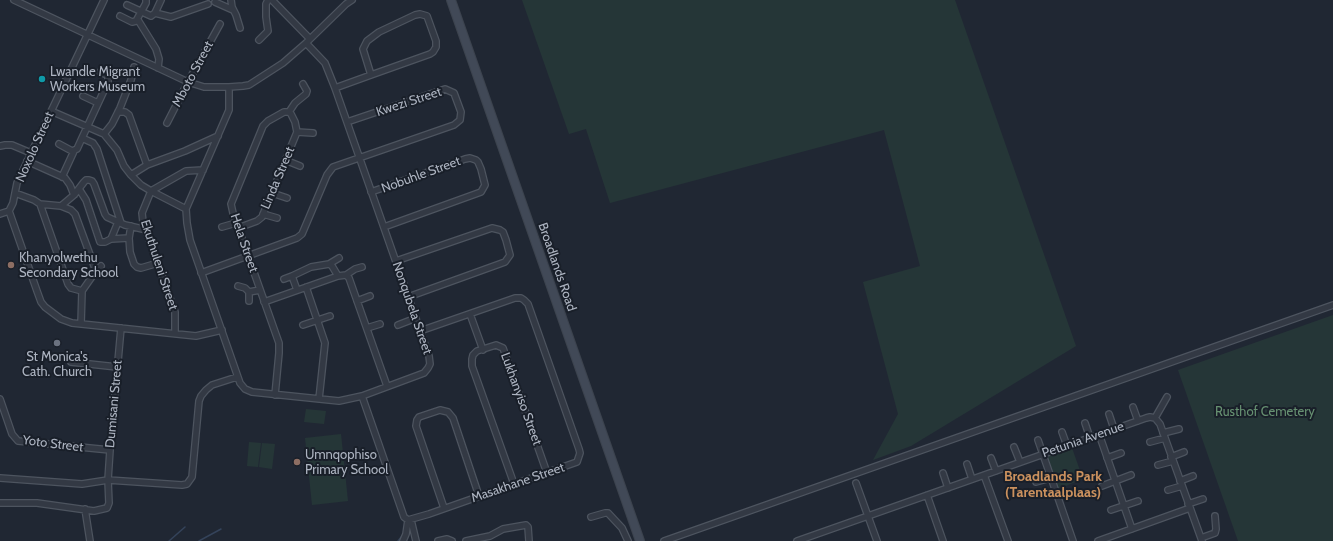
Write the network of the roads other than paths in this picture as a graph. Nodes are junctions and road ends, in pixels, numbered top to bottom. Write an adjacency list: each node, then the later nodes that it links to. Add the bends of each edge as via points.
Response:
1 (14, 0): 20 (street)
2 (104, 0): 20 (street, Noxolo Street)
3 (146, 0): 14 (street)
4 (161, 0): 15 (street)
5 (231, 0): 13 (street)
6 (268, 0): 21 (street, via 268,32)
7 (272, 0): 22 (street, Nonqubela Street)
8 (352, 0): 22 (street)
9 (451, 0): 184 (main road, Broadlands Road)
10 (215, 2): 13 (street)
11 (208, 4): 15 (street, via 171,17)
12 (127, 5): 14 (street)
13 (233, 10): 19 (street)
14 (142, 12): 15 (street, via 151,16); 17 (street)
15 (156, 13)
16 (120, 16): 17 (street, via 132,22)
17 (138, 20): 24 (street, via 156,49 159,58)
18 (220, 24): 27 (street, Mboto Street)
19 (240, 28)
20 (87, 34): 24 (street); 33 (street, Noxolo Street)
21 (259, 40)
22 (308, 41): 29 (street, via 283,63 249,85); 30 (street, Nonqubela Street, via 325,63)
23 (134, 67): 34 (street)
24 (158, 68): 27 (street)
25 (100, 72): 32 (street, via 109,79)
26 (371, 75): 26 (street, via 435,50 437,45 427,16 415,15 379,32 367,41 363,49); 30 (street)
27 (188, 82): 29 (street, via 204,87); 37 (street, Mboto Street)
28 (303, 84): 35 (street, via 306,94 295,103)
29 (229, 87): 42 (street, Nonqubela Street, via 229,110)
30 (335, 88): 36 (street, Nonqubela Street)
31 (83, 96): 32 (street)
32 (98, 103): 38 (street)
33 (51, 111): 38 (street); 47 (street, Noxolo Street)
34 (118, 112): 41 (street); 51 (street, via 129,115)
35 (290, 113): 39 (street, Linda Street); 71 (street, Hela Street, via 284,112 263,126 232,201 231,208)
36 (347, 122): 48 (street, Nonqubela Street); 48 (street, Kwezi Street, via 446,89 454,93 461,112 460,120 454,125)
37 (167, 124)
38 (90, 128): 41 (street); 43 (street)
39 (297, 132): 40 (street); 49 (street, Linda Street)
40 (313, 133)
41 (104, 134): 54 (street, via 117,150)
42 (218, 136): 51 (street); 53 (street, Nonqubela Street)
43 (82, 138): 46 (street); 70 (street, via 93,143 97,149)
44 (59, 144): 46 (street)
45 (0, 146): 47 (street, via 12,145)
46 (74, 151): 55 (street)
47 (31, 153): 50 (street, Noxolo Street)
48 (359, 158): 58 (street, Nonqubela Street); 78 (street, Kwezi Street, via 336,165 330,170 300,236)
49 (285, 160): 52 (street); 60 (street, Linda Street)
50 (27, 161): 55 (street); 59 (street, Noxolo Street)
51 (147, 164): 54 (street)
52 (300, 166)
53 (203, 170): 57 (street, via 186,172); 65 (street, Nonqubela Street)
54 (131, 175): 57 (street)
55 (62, 177): 61 (street, via 69,182)
56 (80, 189): 61 (street); 70 (street, via 86,180 92,181 105,214); 77 (street, via 100,242)
57 (150, 191): 65 (street); 75 (street, Ekuthuleni Street, via 142,213)
58 (371, 192): 73 (street, Nonqubela Street); 73 (street, Nobuhle Street, via 465,158 476,160 481,169 485,184 481,192)
59 (15, 193): 63 (street); 66 (street, Noxolo Street)
60 (272, 193): 62 (street); 68 (street, Linda Street)
61 (74, 195): 64 (street)
62 (287, 198)
63 (40, 204): 64 (street); 95 (street, via 69,286 73,290)
64 (62, 206): 85 (street, via 75,214)
65 (186, 209): 86 (street, Nonqubela Street, via 188,232)
66 (9, 211): 67 (street); 107 (street, via 45,308 66,322)
67 (0, 214)
68 (263, 214): 69 (street); 71 (street, Linda Street, via 257,221)
69 (277, 218)
70 (119, 223): 72 (street); 77 (street)
71 (237, 225): 74 (street, Linda Street); 78 (street, Hela Street)
72 (130, 226): 75 (street); 76 (street)
73 (384, 227): 80 (street, Nonqubela Street)
74 (222, 228)
75 (147, 230): 81 (street, Ekuthuleni Street)
76 (129, 238): 77 (street); 81 (street, via 135,266 141,268)
77 (111, 239)
78 (248, 256): 86 (street, Kwezi Street); 93 (street, Hela Street)
79 (339, 258): 82 (street)
80 (396, 261): 98 (street, Nonqubela Street); 98 (street, via 492,228 503,232 506,240 510,255 505,262)
81 (158, 263): 115 (street, Ekuthuleni Street, via 175,312)
82 (329, 264): 87 (street, via 311,267); 88 (street)
83 (101, 266): 85 (street)
84 (362, 267): 89 (street, via 355,269)
85 (96, 271): 95 (street)
86 (201, 273): 113 (street, Nonqubela Street)
87 (292, 276): 90 (street); 94 (street)
88 (338, 276): 89 (street); 92 (street)
89 (348, 277): 100 (street)
90 (284, 278)
91 (238, 286): 96 (street)
92 (306, 287): 94 (street); 106 (street)
93 (260, 290): 96 (street); 101 (street, Hela Street)
94 (297, 290): 101 (street)
95 (82, 291): 107 (street)
96 (248, 292): 99 (street)
97 (370, 296): 100 (street)
98 (408, 297): 105 (street, Nonqubela Street)
99 (249, 301)
100 (357, 301): 112 (street)
101 (264, 302): 121 (street, Hela Street, via 279,343)
102 (1333, 305): 195 (street)
103 (470, 314): 114 (street, Masakhane Street); 116 (street); 152 (street, Masakhane Street, via 515,298 521,298 528,304 580,454 577,462)
104 (330, 316): 106 (street)
105 (416, 318): 110 (street); 114 (street, Nonqubela Street)
106 (318, 320): 109 (street); 125 (street, via 325,346)
107 (80, 324): 111 (street)
108 (380, 324): 112 (street)
109 (303, 325)
110 (398, 325)
111 (121, 328): 115 (street); 118 (street, Dumisani Street)
112 (367, 328): 120 (street)
113 (222, 330): 115 (street, via 196,336); 119 (street, Nonqubela Street)
114 (420, 332): 120 (street, Nonqubela Street, via 429,356 428,368 420,375)
115 (176, 333)
116 (483, 350): 152 (street, Lukhanyiso Street, via 496,346 506,352); 165 (street, Lukhanyiso Street, via 473,355 472,366)
117 (71, 362): 118 (street)
118 (117, 367): 141 (street, Dumisani Street)
119 (237, 376): 121 (street, Nonqubela Street, via 245,389); 160 (street, via 212,385 201,396 192,477 189,483 182,485)
120 (387, 386): 122 (street, Nonqubela Street)
121 (275, 395): 125 (street, Nonqubela Street)
122 (362, 396): 125 (street, Nonqubela Street, via 339,401); 182 (street, via 404,517)
123 (1167, 397): 128 (street)
124 (0, 399): 141 (street, Yoto Street, via 12,434 18,441)
125 (319, 399)
126 (1133, 407): 129 (street)
127 (1109, 414): 132 (street)
128 (1155, 418): 129 (street, Petunia Avenue); 135 (street)
129 (1138, 421): 132 (street, Petunia Avenue)
130 (1085, 423): 136 (street)
131 (1179, 428): 135 (street)
132 (1114, 429): 134 (street, Petunia Avenue)
133 (1062, 432): 139 (street)
134 (1099, 434): 136 (street, Petunia Avenue); 146 (street)
135 (1164, 436): 138 (street); 147 (street)
136 (1090, 438): 139 (street, Petunia Avenue)
137 (1038, 440): 144 (street)
138 (1150, 442)
139 (1067, 446): 144 (street, Petunia Avenue)
140 (1014, 447): 148 (street)
141 (110, 450): 160 (street, Dumisani Street)
142 (1184, 452): 147 (street)
143 (1121, 453): 146 (street)
144 (1042, 454): 148 (street, Petunia Avenue); 158 (street)
145 (991, 458): 151 (street)
146 (1107, 458): 161 (street)
147 (1172, 459): 150 (street); 164 (street)
148 (1020, 462): 151 (street, Petunia Avenue)
149 (967, 464): 159 (street)
150 (1158, 466)
151 (996, 471): 154 (street, Petunia Avenue)
152 (547, 473): 165 (street, Masakhane Street)
153 (943, 473): 167 (street)
154 (984, 475): 159 (street, Petunia Avenue); 199 (street)
155 (1131, 475): 161 (street)
156 (1193, 476): 164 (street)
157 (0, 478): 160 (street, via 82,484)
158 (1051, 478): 162 (street); 200 (street)
159 (972, 479): 167 (street, Petunia Avenue)
160 (108, 480): 177 (street, Dumisani Street, via 107,508 94,511)
161 (1115, 481): 166 (street); 174 (street)
162 (1036, 482)
163 (856, 483): 179 (street)
164 (1181, 483): 168 (street); 175 (street)
165 (514, 484): 170 (street, Masakhane Street)
166 (1102, 486)
167 (948, 488): 169 (street, Petunia Avenue)
168 (1168, 490)
169 (927, 495): 179 (street, Petunia Avenue); 198 (street)
170 (479, 496): 176 (street, Masakhane Street); 176 (street, via 448,412 442,410 419,417 416,426)
171 (1203, 499): 175 (street)
172 (1138, 501): 174 (street)
173 (0, 503): 177 (street)
174 (1124, 505): 178 (street); 183 (street)
175 (1189, 506): 183 (street); 186 (street)
176 (444, 508): 182 (street, Masakhane Street)
177 (85, 509): 187 (street)
178 (1111, 510)
179 (868, 516): 185 (street, Petunia Avenue); 197 (street)
180 (1215, 516): 186 (street, via 1215,533)
181 (591, 517): 194 (street, via 609,514 622,528)
182 (410, 520): 188 (street); 189 (street)
183 (1132, 529): 201 (street)
184 (639, 539): 194 (street)
185 (810, 539): 196 (street, Petunia Avenue)
186 (1201, 540)
187 (90, 541)
188 (403, 541)
189 (416, 541)
190 (438, 541): 191 (street)
191 (452, 541)
192 (466, 541): 193 (street, via 490,536 503,528 524,525 528,527)
193 (529, 541)
194 (628, 541)
195 (664, 541)
196 (797, 541)
197 (877, 541)
198 (943, 541)
199 (1008, 541)
200 (1073, 541)
201 (1098, 541)

